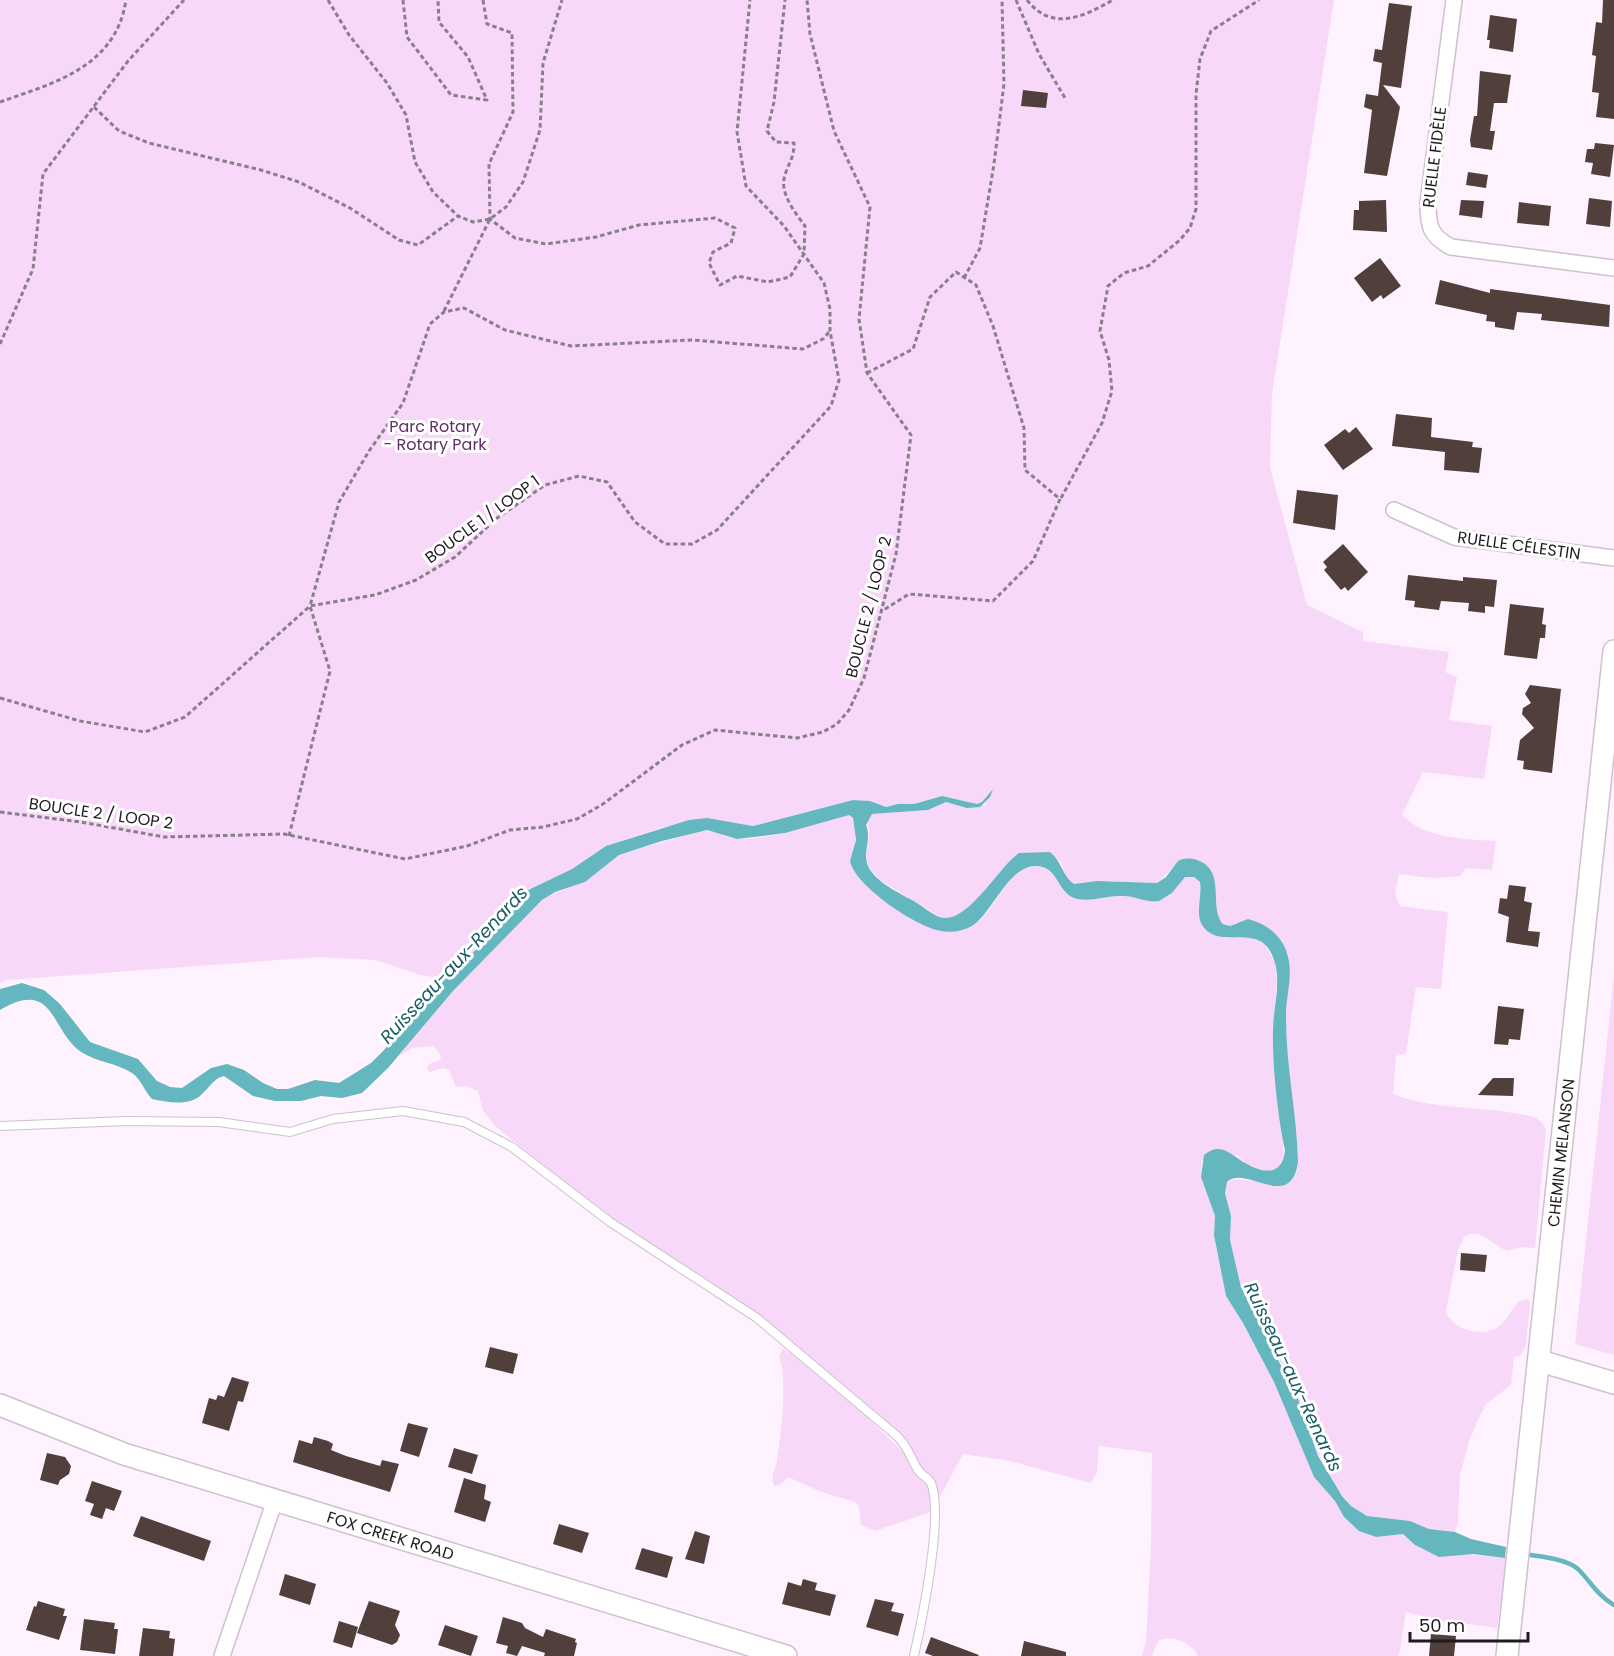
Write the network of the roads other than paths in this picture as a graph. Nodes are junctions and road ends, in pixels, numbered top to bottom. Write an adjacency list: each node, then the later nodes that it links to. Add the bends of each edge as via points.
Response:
1 (1454, 0): 2 (street, RUELLE FIDÈLE, via 1428,203 1430,230 1436,240 1451,247)
2 (1614, 268)
3 (1394, 510): 4 (street, RUELLE CÉLESTIN, via 1455,537)
4 (1614, 558)
5 (1614, 651): 7 (street, CHEMIN MELANSON)
6 (0, 1126): 13 (lane, via 219,1122 290,1132 333,1119 403,1111 448,1117 494,1135 610,1222 757,1318 909,1449 917,1469 931,1484 934,1511)
7 (1540, 1361): 8 (street); 14 (street, CHEMIN MELANSON)
8 (1614, 1383)
9 (0, 1405): 10 (street, FOX CREEK ROAD, via 124,1454)
10 (275, 1500): 11 (street); 12 (street, FOX CREEK ROAD)
11 (222, 1656)
12 (786, 1656)
13 (914, 1656)
14 (1507, 1656)

